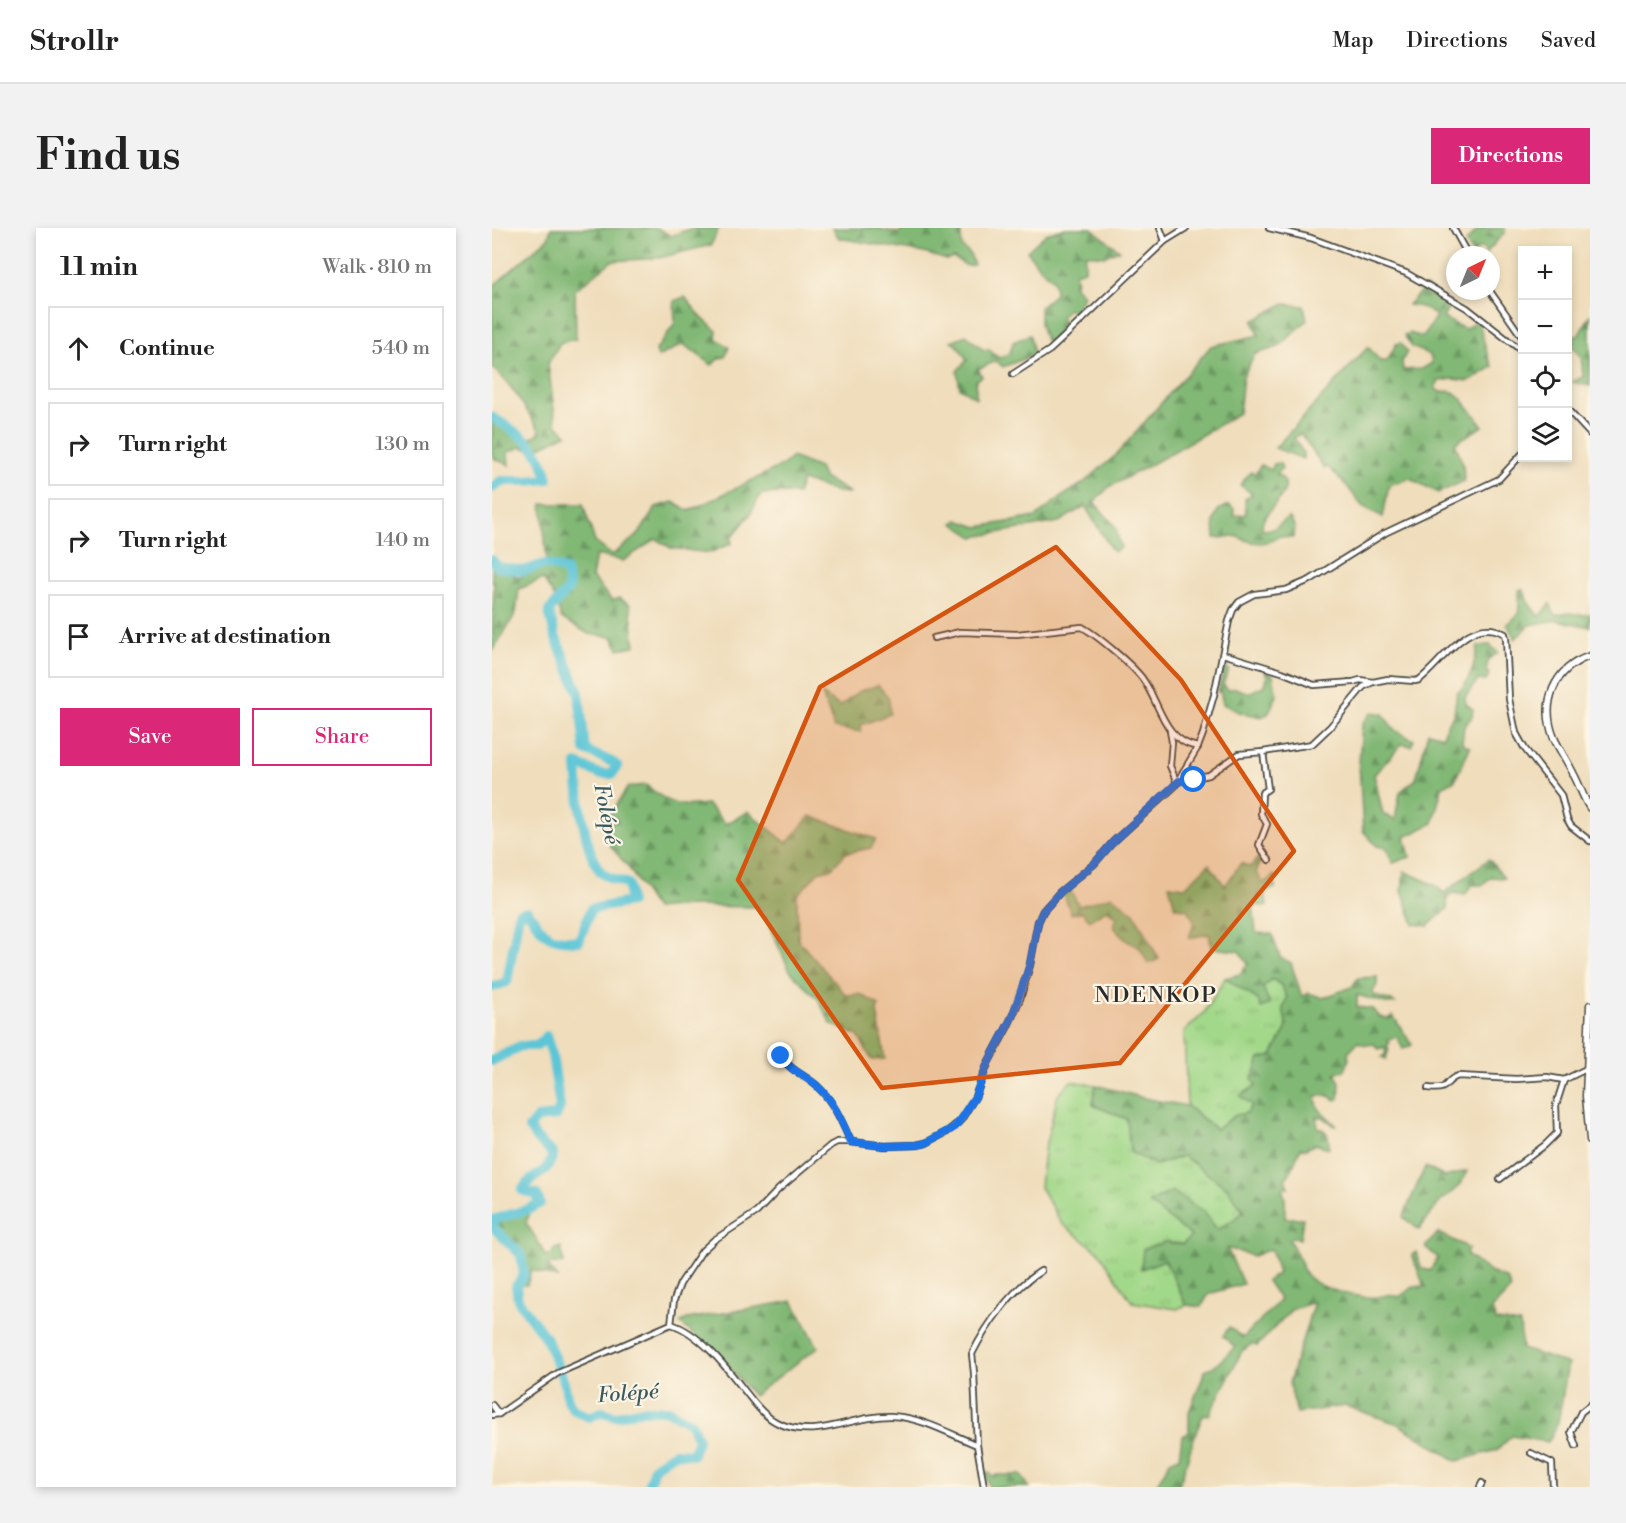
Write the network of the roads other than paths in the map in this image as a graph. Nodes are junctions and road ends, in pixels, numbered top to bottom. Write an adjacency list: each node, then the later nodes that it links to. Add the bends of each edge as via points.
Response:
1 (1160, 228): 5 (street)
2 (1186, 228): 5 (street)
3 (1269, 228): 9 (street, via 1311,238 1415,277 1467,308)
4 (1453, 228): 6 (street)
5 (1165, 241): 10 (street, via 1050,350)
6 (1463, 246)
7 (1496, 300): 8 (street)
8 (1518, 331)
9 (1518, 348)
10 (1013, 374)
11 (1572, 414): 12 (street)
12 (1590, 434)
13 (1518, 458): 15 (street, via 1499,479 1385,533 1310,580 1286,590 1244,598 1233,610)
14 (934, 638): 18 (street, via 960,632 1017,634 1082,627 1140,676)
15 (1223, 654): 17 (street, via 1314,685); 19 (street)
16 (1590, 656): 22 (street, via 1567,667 1557,679 1550,716 1554,738)
17 (1373, 682): 20 (street, via 1358,691 1312,744); 23 (street, via 1415,681 1466,637 1484,631 1505,634 1509,699 1516,733 1561,795 1571,826)
18 (1170, 731): 19 (street, via 1184,743); 21 (street, via 1170,766)
19 (1198, 747): 21 (street)
20 (1263, 752): 21 (street, via 1239,754 1209,775); 24 (street, via 1268,789 1262,793 1260,809 1267,824 1259,845)
21 (1178, 782): 31 (street, via 1043,911 1012,1017 975,1097 955,1127 917,1145)
22 (1590, 808)
23 (1590, 841)
24 (1269, 860)
25 (1590, 1005): 27 (street)
26 (781, 1056): 31 (street, via 829,1099)
27 (1586, 1069): 28 (street); 30 (street)
28 (1564, 1080): 29 (street, via 1458,1076 1444,1088); 32 (street, via 1556,1105 1555,1136)
29 (1428, 1088)
30 (1590, 1140)
31 (851, 1142): 34 (street, via 831,1145 757,1212 706,1248 681,1280)
32 (1500, 1179)
33 (1041, 1271): 39 (street, via 1001,1310 972,1354)
34 (671, 1324): 37 (street, via 561,1372); 39 (street, via 688,1332 713,1354 757,1406 777,1423 798,1429 822,1429 864,1418 896,1416)
35 (492, 1405): 37 (street)
36 (1590, 1405): 40 (street, via 1581,1412 1571,1432)
37 (499, 1413): 38 (street)
38 (492, 1415)
39 (977, 1445): 42 (street)
40 (1575, 1446)
41 (1531, 1453): 43 (street, via 1552,1463)
42 (984, 1487)
43 (1553, 1487)

